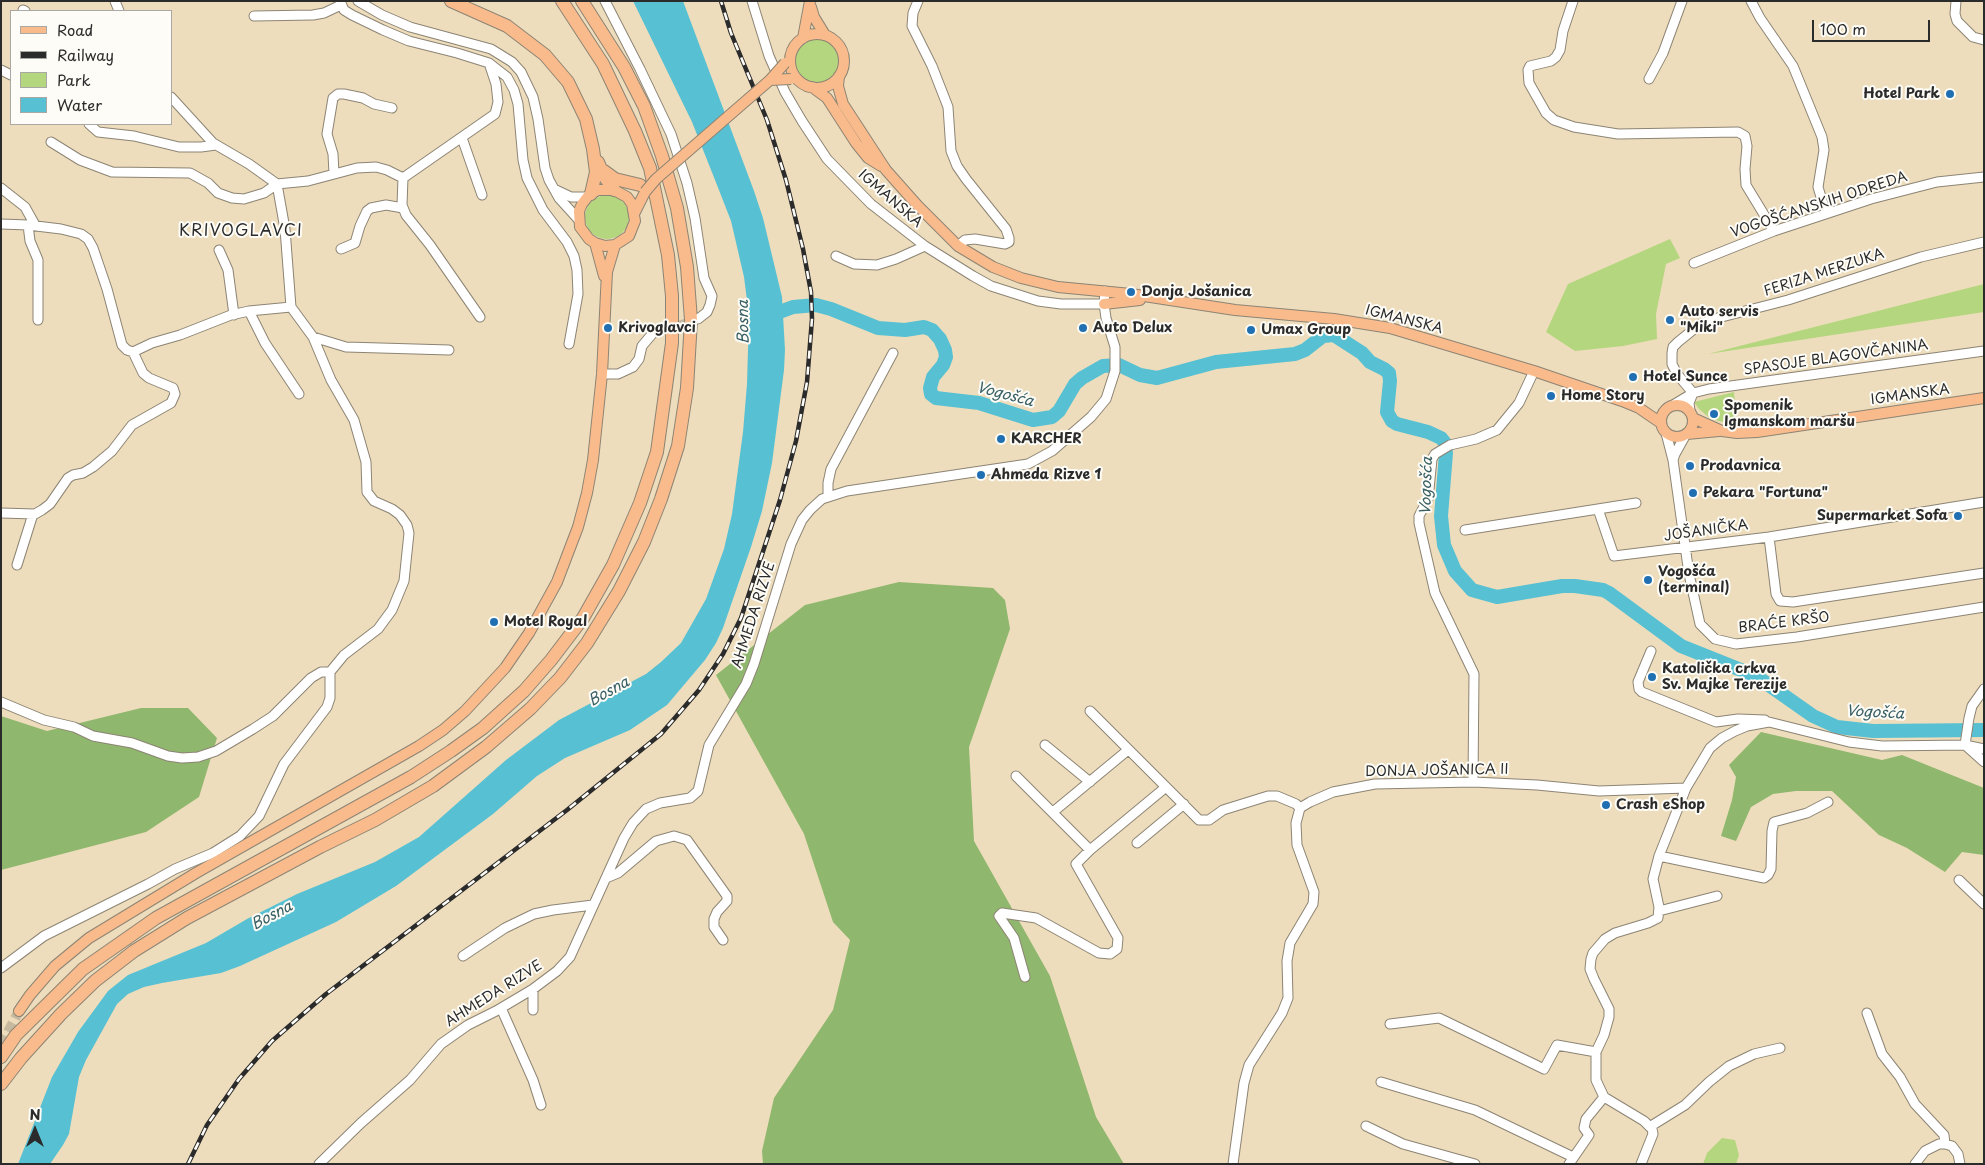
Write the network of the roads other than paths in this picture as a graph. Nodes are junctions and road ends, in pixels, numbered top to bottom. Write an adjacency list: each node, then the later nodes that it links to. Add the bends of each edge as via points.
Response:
1 (358, 1): 40 (street, via 410,27 491,48 512,62 533,97 545,168)
2 (451, 1): 31 (highway, via 507,26 545,55 568,82 586,119)
3 (562, 1): 145 (highway, via 603,64 650,168 668,255 671,288 672,344 657,452 640,503 612,565 583,618 551,660 524,691 483,728 411,777 156,918 83,969 16,1035)
4 (582, 1): 147 (highway, via 624,67 644,106 662,156 677,208 691,320 678,446 644,542 619,591 587,644 560,678 486,747 433,786 134,951 95,981 61,1014)
5 (605, 1): 68 (street, via 671,134 687,183 704,278 712,296 707,312)
6 (752, 1): 54 (street, IGMANSKA, via 769,56 813,139 871,204)
7 (918, 1): 55 (street, via 912,26 948,107 951,151 957,166 1006,229 1009,238 1005,244 975,238)
8 (1573, 1): 50 (street, via 1556,57 1530,66 1528,70 1529,83 1546,113 1574,128 1618,134 1738,132 1744,136 1747,146 1746,185)
9 (1682, 1): 23 (street, via 1663,54)
10 (1751, 1): 46 (street, via 1793,66 1822,137 1824,150 1818,187 1824,207)
11 (1956, 1): 17 (street, via 1957,21 1973,37)
12 (810, 2): 15 (main road, via 814,17); 16 (main road)
13 (340, 3): 14 (street, via 324,13 313,15); 19 (street, via 352,16 409,41)
14 (254, 16)
15 (825, 35): 16 (main road); 20 (main road, via 842,52 844,60)
16 (803, 38): 18 (main road, via 797,42)
17 (1984, 40)
18 (788, 60): 21 (main road, bridge); 22 (main road)
19 (489, 63): 28 (street, via 496,84 498,102 495,114); 72 (street, via 507,77 514,90 527,178 543,210 574,256 578,294)
20 (839, 76): 24 (main road, via 827,85); 33 (main road, via 843,104)
21 (770, 80): 22 (main road, bridge); 38 (main road, bridge, via 656,179)
22 (796, 80): 24 (main road)
23 (1649, 80)
24 (812, 87): 33 (main road, via 827,98 868,158)
25 (172, 98): 30 (street)
26 (392, 108): 34 (street, via 344,94 332,98 327,134)
27 (90, 125): 30 (street, via 98,132 134,136 179,147)
28 (462, 138): 36 (street); 42 (street)
29 (51, 142): 37 (street, via 80,160 112,172 190,173 218,193 232,198 244,199 264,193)
30 (216, 145): 37 (street)
31 (593, 149): 32 (highway); 43 (highway, via 596,172)
32 (601, 168): 38 (highway, via 615,179); 41 (highway)
33 (886, 170): 55 (main road)
34 (334, 174): 36 (street, via 376,167); 37 (street)
35 (1984, 177): 46 (street, VOGOŠĆANSKIH ODREDA, via 1937,182)
36 (403, 178): 44 (street)
37 (277, 184): 64 (street, via 285,229)
38 (642, 187): 41 (main road); 45 (main road)
39 (1, 188): 49 (street, via 25,207)
40 (554, 189): 43 (street, via 571,197); 47 (street)
41 (617, 191): 43 (main road, via 598,190); 45 (main road, via 627,197)
42 (482, 195)
43 (589, 195): 47 (main road)
44 (403, 208): 56 (street, via 386,205 371,208 360,226 355,243); 67 (street)
45 (635, 212): 53 (main road, via 633,229)
46 (1831, 212): 50 (street, VOGOŠĆANSKIH ODREDA)
47 (578, 219): 52 (main road, via 584,234)
48 (1, 224): 49 (street)
49 (31, 225): 69 (street, via 30,241 38,260); 75 (street, via 61,229 88,239 107,289 122,345)
50 (1774, 231): 59 (street, VOGOŠĆANSKIH ODREDA)
51 (1984, 242): 79 (street, FERIZA MERZUKA, via 1921,257 1699,325 1678,342 1672,354 1677,374)
52 (595, 244): 53 (main road); 60 (main road)
53 (615, 245): 60 (main road)
54 (925, 246): 58 (street, via 877,265 854,264); 63 (street, IGMANSKA, via 973,276 1007,292 1046,302)
55 (958, 246): 61 (main road, via 992,267 1021,278 1058,288)
56 (341, 249)
57 (219, 250): 66 (street, via 228,270)
58 (836, 256)
59 (1694, 263)
60 (605, 282): 78 (main road)
61 (1105, 291): 62 (main road); 63 (street, AHMEDA RIZVE)
62 (1154, 298): 63 (main road); 77 (main road, IGMANSKA, via 1369,324)
63 (1104, 304): 90 (street, AHMEDA RIZVE, via 1116,357 1106,399 1091,417 1052,451 1028,464 882,484)
64 (291, 307): 65 (street); 71 (street)
65 (249, 311): 66 (street); 80 (street, via 265,344)
66 (234, 315): 75 (street)
67 (480, 317)
68 (698, 319)
69 (38, 320)
70 (653, 333): 78 (street, via 642,346 633,367 618,374)
71 (313, 337): 73 (street, via 346,347); 103 (street, via 360,435 366,462 367,492 374,501 400,515 409,533 404,581 392,610 378,629 344,655)
72 (569, 344)
73 (449, 350)
74 (1984, 351): 79 (street, SPASOJE BLAGOVČANINA)
75 (133, 352): 95 (street, via 143,372 173,388 174,399 167,407 132,425 105,457 84,473 68,478 50,504)
76 (893, 353): 90 (street, via 831,469)
77 (1534, 371): 83 (main road, IGMANSKA); 115 (street, via 1520,403 1497,430 1438,452 1432,460 1428,499 1419,516 1434,593 1474,674)
78 (602, 374): 126 (main road, via 593,460 578,527 557,582 505,668 465,712 427,741)
79 (1693, 393): 82 (street); 84 (street, via 1689,403)
80 (299, 394)
81 (1984, 398): 86 (main road, IGMANSKA, via 1772,430)
82 (1671, 406): 83 (main road, IGMANSKA); 84 (main road, via 1683,406); 85 (main road, via 1662,414)
83 (1639, 408): 85 (main road, IGMANSKA)
84 (1692, 415): 86 (main road, IGMANSKA); 88 (main road, via 1693,424)
85 (1661, 424): 87 (main road)
86 (1722, 431): 88 (main road, IGMANSKA)
87 (1666, 434): 88 (main road, via 1675,438); 89 (street, BRAĆE KRŠO)
88 (1686, 435): 89 (street)
89 (1673, 460): 98 (street, BRAĆE KRŠO)
90 (828, 496): 127 (street, AHMEDA RIZVE, via 802,520 791,544 754,664 746,684 709,745 698,791 690,798 646,809 624,838)
91 (1984, 502): 97 (street, JOŠANIČKA)
92 (1636, 503): 93 (street)
93 (1598, 510): 96 (street); 98 (street, JOŠANIČKA, via 1614,556)
94 (1, 513): 95 (street)
95 (33, 514): 99 (street)
96 (1465, 530)
97 (1769, 537): 98 (street, JOŠANIČKA); 100 (street, via 1776,594 1780,601 1793,602)
98 (1685, 548): 101 (street, BRAĆE KRŠO, via 1700,624 1715,639 1736,644)
99 (18, 565)
100 (1984, 573)
101 (1984, 607)
102 (1650, 650): 107 (street, via 1638,682 1642,692 1716,722 1757,719)
103 (330, 672): 105 (street, via 321,672 311,678 273,716 253,729 216,751 198,757 168,756 93,736); 125 (street, via 327,707 284,764 259,816 229,844)
104 (1984, 688): 108 (street, via 1972,706)
105 (1, 702)
106 (1090, 711): 111 (street)
107 (1769, 722): 108 (street, via 1882,746); 117 (street, via 1747,726 1722,738 1710,748)
108 (1965, 741): 110 (street); 112 (street)
109 (1045, 745): 114 (street)
110 (1984, 749)
111 (1128, 750): 114 (street); 116 (street)
112 (1984, 762)
113 (1016, 776): 121 (street)
114 (1090, 782): 121 (street)
115 (1473, 782): 117 (street, DONJA JOŠANICA II, via 1599,791); 120 (street, DONJA JOŠANICA II, via 1375,784 1347,788)
116 (1166, 787): 119 (street); 123 (street)
117 (1686, 788): 124 (street)
118 (1828, 802): 124 (street, via 1807,813 1774,822 1771,869 1764,878)
119 (1184, 804): 120 (street, via 1203,821 1223,810 1261,797 1277,796); 122 (street)
120 (1300, 808): 155 (street, via 1296,823 1297,845 1314,892 1313,904 1290,943 1288,998 1249,1065)
121 (1053, 812): 123 (street)
122 (1137, 843)
123 (1090, 850): 136 (street, via 1076,864 1118,938 1117,949 1110,954 1099,952 1036,918 1002,913 999,916 1014,938)
124 (1658, 856): 132 (street, via 1653,878)
125 (189, 863): 126 (street); 135 (street, via 44,936)
126 (196, 873): 140 (main road, via 110,924 69,953)
127 (606, 878): 131 (street, AHMEDA RIZVE); 133 (street, via 618,873 656,841 674,836 687,840 727,896 727,902 714,919 714,927)
128 (1959, 880): 130 (street)
129 (1717, 896): 132 (street)
130 (1984, 904)
131 (593, 905): 134 (street, via 534,914 505,928); 137 (street, AHMEDA RIZVE, via 570,957)
132 (1659, 911): 144 (street, via 1658,918 1615,933 1593,952 1590,970 1610,1009)
133 (723, 940)
134 (463, 956)
135 (1, 968)
136 (1025, 977)
137 (533, 989): 138 (street, AHMEDA RIZVE); 139 (street)
138 (501, 1008): 149 (street); 154 (street, AHMEDA RIZVE, via 468,1024 441,1044 410,1080)
139 (533, 1010)
140 (19, 1011)
141 (1867, 1012): 152 (street, via 1882,1054 1916,1104 1944,1135)
142 (1390, 1024): 144 (street, via 1439,1018 1544,1070 1557,1045)
143 (1780, 1048): 150 (street, via 1754,1054 1729,1066 1685,1105)
144 (1596, 1052): 148 (street, via 1596,1080)
145 (1, 1056)
146 (1381, 1082): 153 (street, via 1475,1110)
147 (1, 1084)
148 (1604, 1097): 150 (street); 153 (street, via 1586,1119 1584,1128 1589,1135)
149 (541, 1105)
150 (1647, 1124): 157 (street, via 1653,1134)
151 (1366, 1126): 156 (street, via 1402,1144)
152 (1945, 1144): 158 (street, via 1925,1151); 159 (street, via 1952,1146 1958,1154)
153 (1571, 1160)
154 (319, 1164)
155 (1233, 1164)
156 (1475, 1164)
157 (1641, 1164)
158 (1915, 1164)
159 (1960, 1164)

